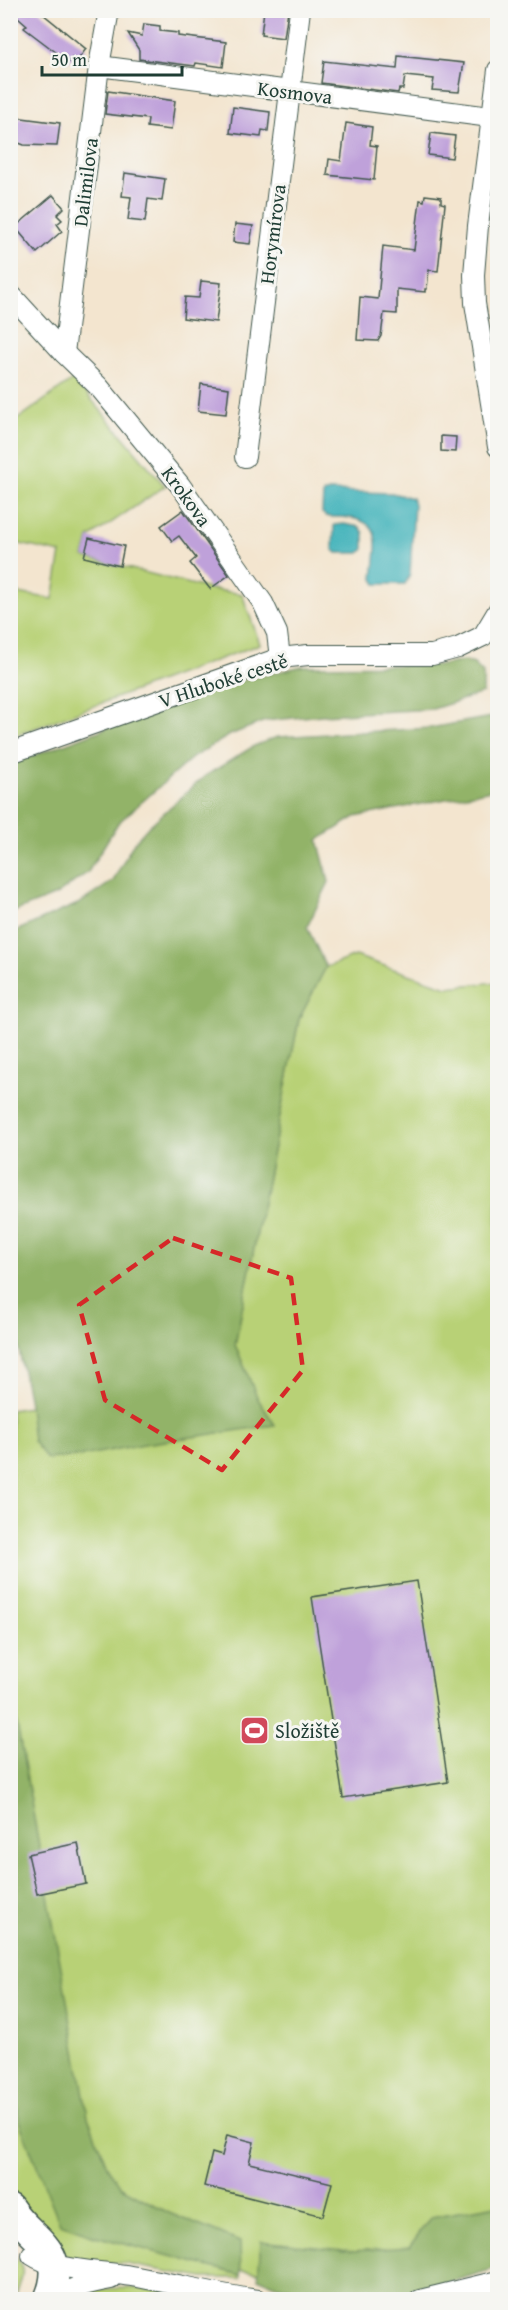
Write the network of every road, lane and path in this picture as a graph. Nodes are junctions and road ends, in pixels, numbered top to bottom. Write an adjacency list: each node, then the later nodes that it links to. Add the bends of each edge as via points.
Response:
1 (300, 10): 5 (street, Horymírova)
2 (104, 12): 3 (street, Dalimilova)
3 (99, 66): 5 (street, Kosmova); 8 (street, Dalimilova)
4 (498, 70): 6 (street)
5 (290, 91): 6 (street, Kosmova); 10 (street, Horymírova)
6 (495, 117): 9 (street, via 474,275)
7 (10, 294): 8 (street, Krokova)
8 (64, 353): 12 (street, Krokova, via 99,387 192,502 263,603 277,633)
9 (498, 447)
10 (244, 457)
11 (498, 611): 12 (street, V Hluboké cestě, via 483,636 432,656)
12 (280, 658): 13 (street, V Hluboké cestě)
13 (10, 753)
14 (10, 2208): 16 (main road, via 40,2238)
15 (10, 2236): 16 (main road)
16 (43, 2259): 17 (street, via 76,2269); 20 (main road, via 37,2266 36,2287); 21 (main road, via 54,2281)
17 (129, 2276): 19 (street); 21 (street, via 79,2286)
18 (498, 2281): 23 (street)
19 (252, 2299): 22 (street)
20 (29, 2300)
21 (49, 2300)
22 (258, 2300)
23 (420, 2300)

